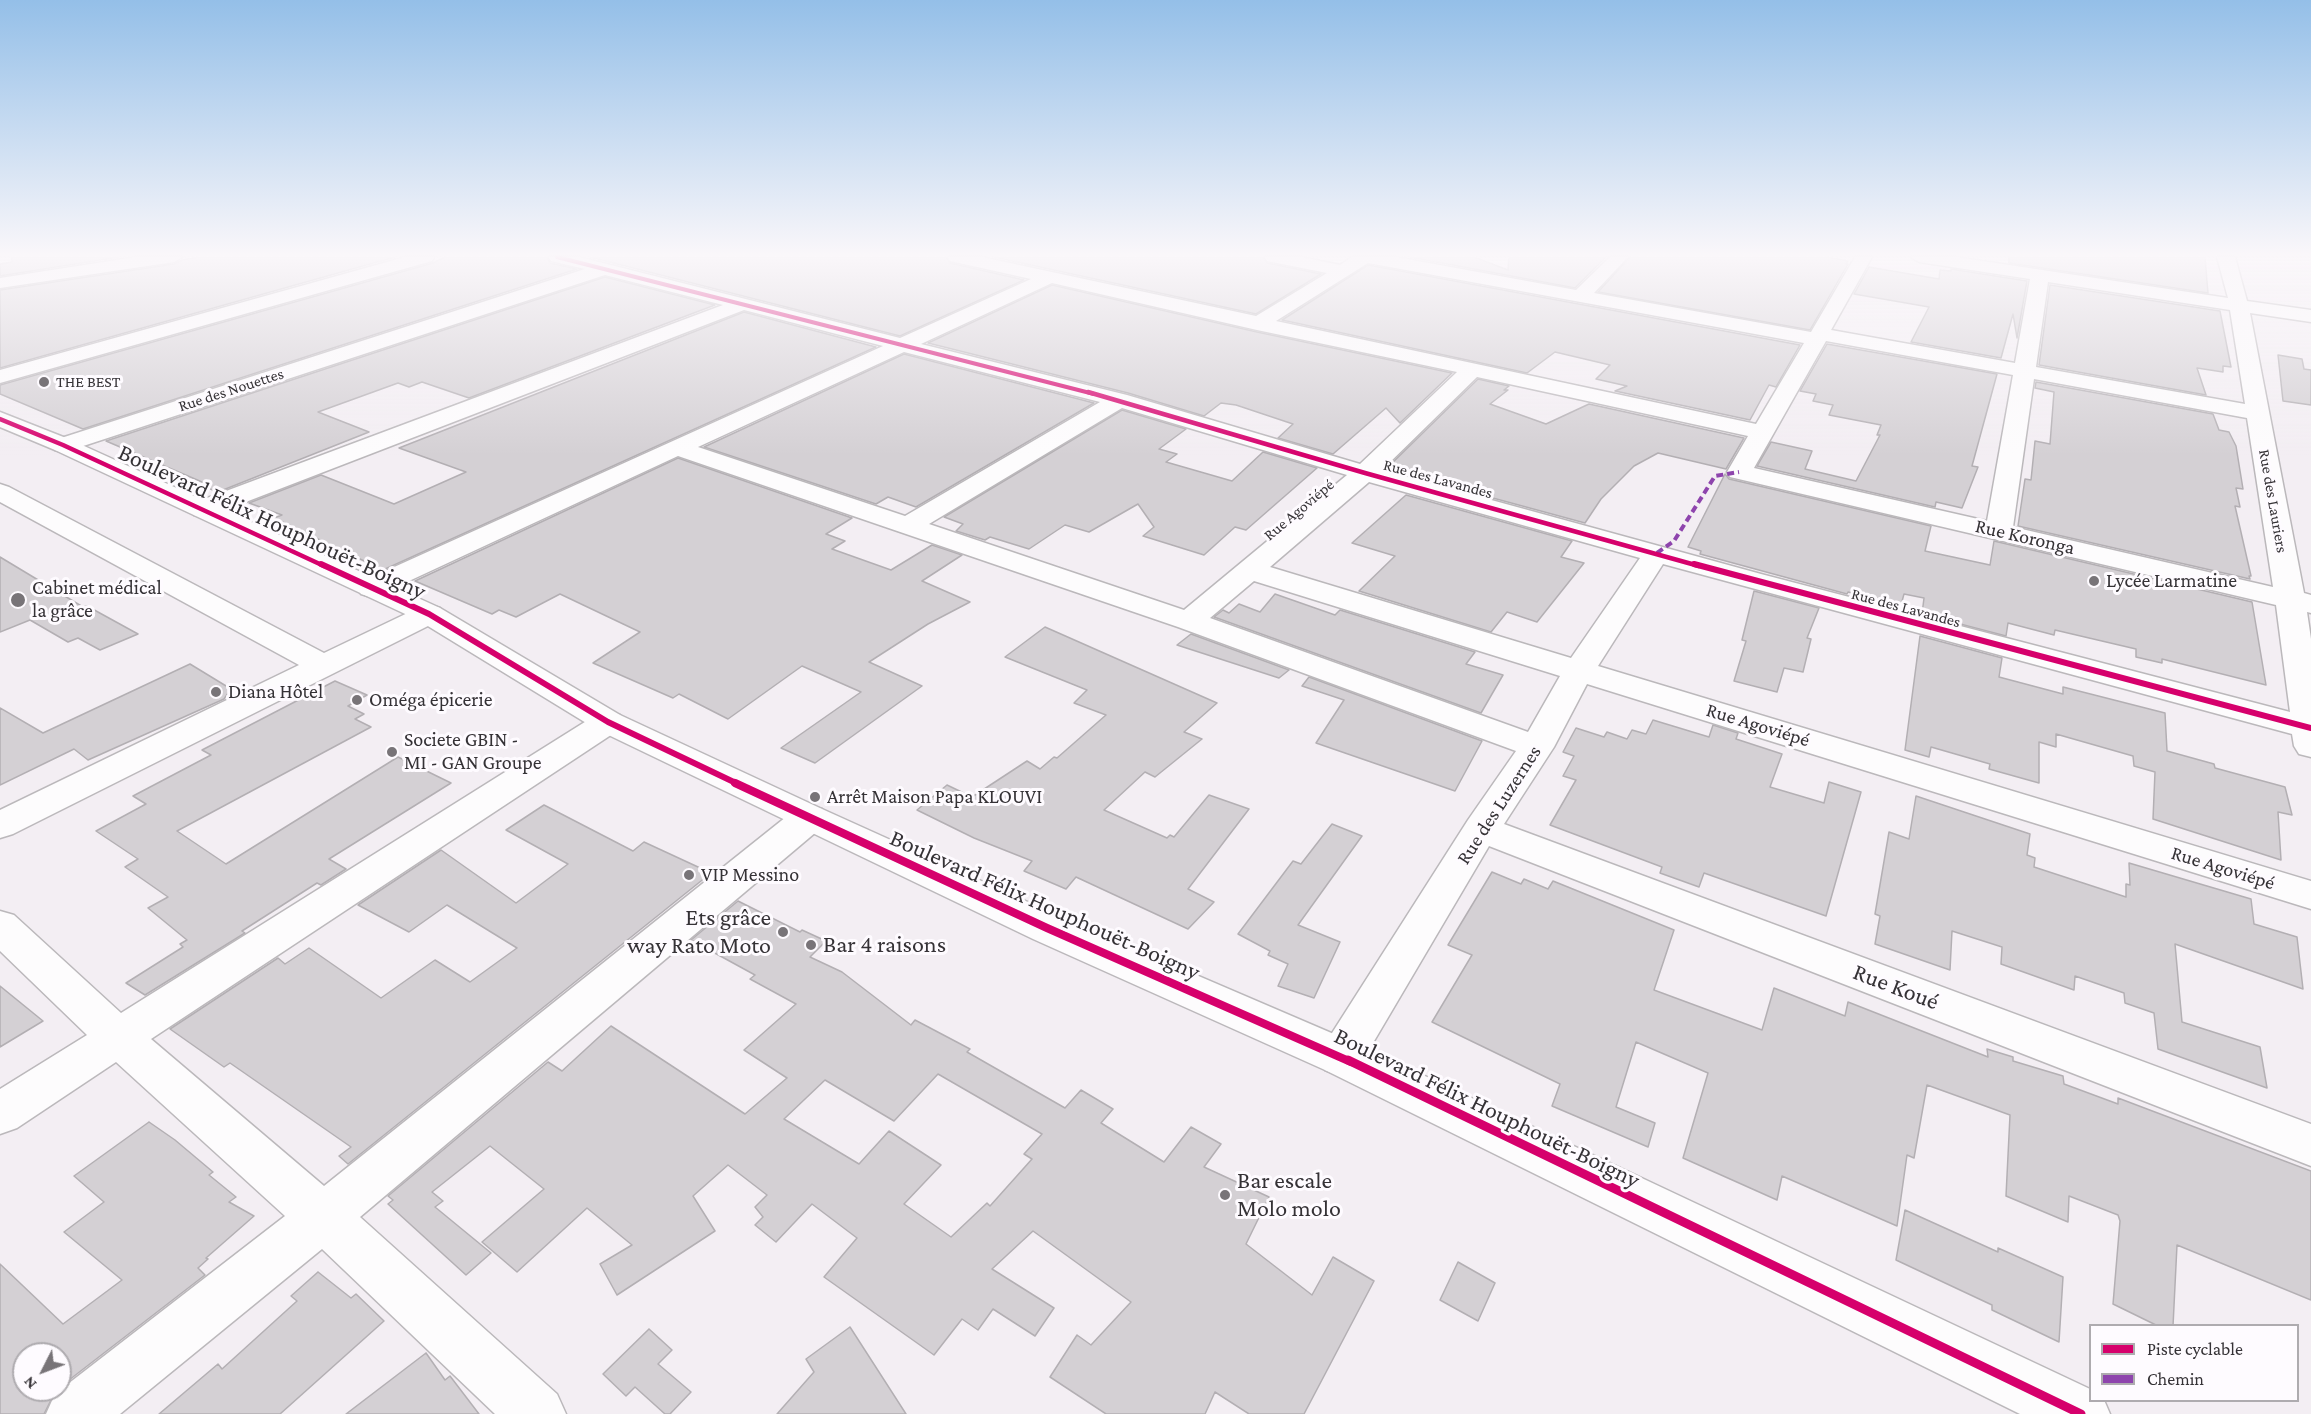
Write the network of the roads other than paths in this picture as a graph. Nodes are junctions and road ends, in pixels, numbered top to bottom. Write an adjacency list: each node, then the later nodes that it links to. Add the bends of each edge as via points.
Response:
1 (190, 323): 16 (street)
2 (438, 323): 21 (street, Rue des Nouettes)
3 (693, 323): 25 (street)
4 (820, 323): 13 (street, Rue des Lavandes)
5 (951, 323): 13 (street)
6 (1252, 323): 11 (street)
7 (1742, 323): 12 (street)
8 (1826, 323): 12 (street)
9 (2033, 323): 15 (street)
10 (2242, 323): 18 (street, Rue des Lauriers)
11 (1257, 324): 14 (street)
12 (1819, 336): 15 (street); 20 (street)
13 (906, 344): 17 (street, Rue des Lavandes); 22 (street)
14 (1471, 371): 20 (street); 23 (street, Rue Agoviépé)
15 (2026, 371): 18 (street); 27 (street)
16 (0, 376)
17 (1119, 400): 23 (street, Rue des Lavandes); 26 (street)
18 (2258, 412): 31 (street, Rue des Lauriers)
19 (0, 419): 21 (street, Boulevard Félix Houphouët-Boigny)
20 (1762, 432): 27 (street, Rue Koronga, via 1739,472)
21 (63, 445): 25 (street, Boulevard Félix Houphouët-Boigny)
22 (677, 448): 26 (street); 30 (street)
23 (1365, 473): 28 (street, Rue des Lavandes); 29 (street, Rue Agoviépé)
24 (0, 492): 34 (street)
25 (203, 509): 30 (street, Boulevard Félix Houphouët-Boigny)
26 (908, 526): 33 (street)
27 (1999, 531): 31 (street, Rue Koronga)
28 (1657, 553): 35 (street, Rue des Luzernes); 37 (street, Rue des Lavandes)
29 (1249, 570): 33 (street); 35 (street, Rue Agoviépé)
30 (371, 588): 32 (street, Boulevard Félix Houphouët-Boigny)
31 (2301, 602): 37 (street, Rue des Lauriers)
32 (429, 614): 34 (street); 36 (street, Boulevard Félix Houphouët-Boigny)
33 (1190, 621): 38 (street)
34 (324, 666): 40 (street)
35 (1579, 670): 38 (street, Rue des Luzernes); 42 (street, Rue Agoviépé)
36 (608, 722): 39 (street, Boulevard Félix Houphouët-Boigny); 44 (street)
37 (2310, 734)
38 (1537, 747): 41 (street, Rue des Luzernes)
39 (809, 818): 45 (street, Boulevard Félix Houphouët-Boigny); 48 (street)
40 (0, 825)
41 (1481, 829): 45 (street, Rue des Luzernes); 47 (street, Rue Koué)
42 (2311, 895)
43 (0, 926): 44 (street)
44 (119, 1038): 46 (street); 48 (street)
45 (1341, 1057): 51 (street, Boulevard Félix Houphouët-Boigny)
46 (0, 1113)
47 (2311, 1145)
48 (323, 1217): 49 (street); 50 (street)
49 (75, 1414)
50 (537, 1414)
51 (2081, 1414)

